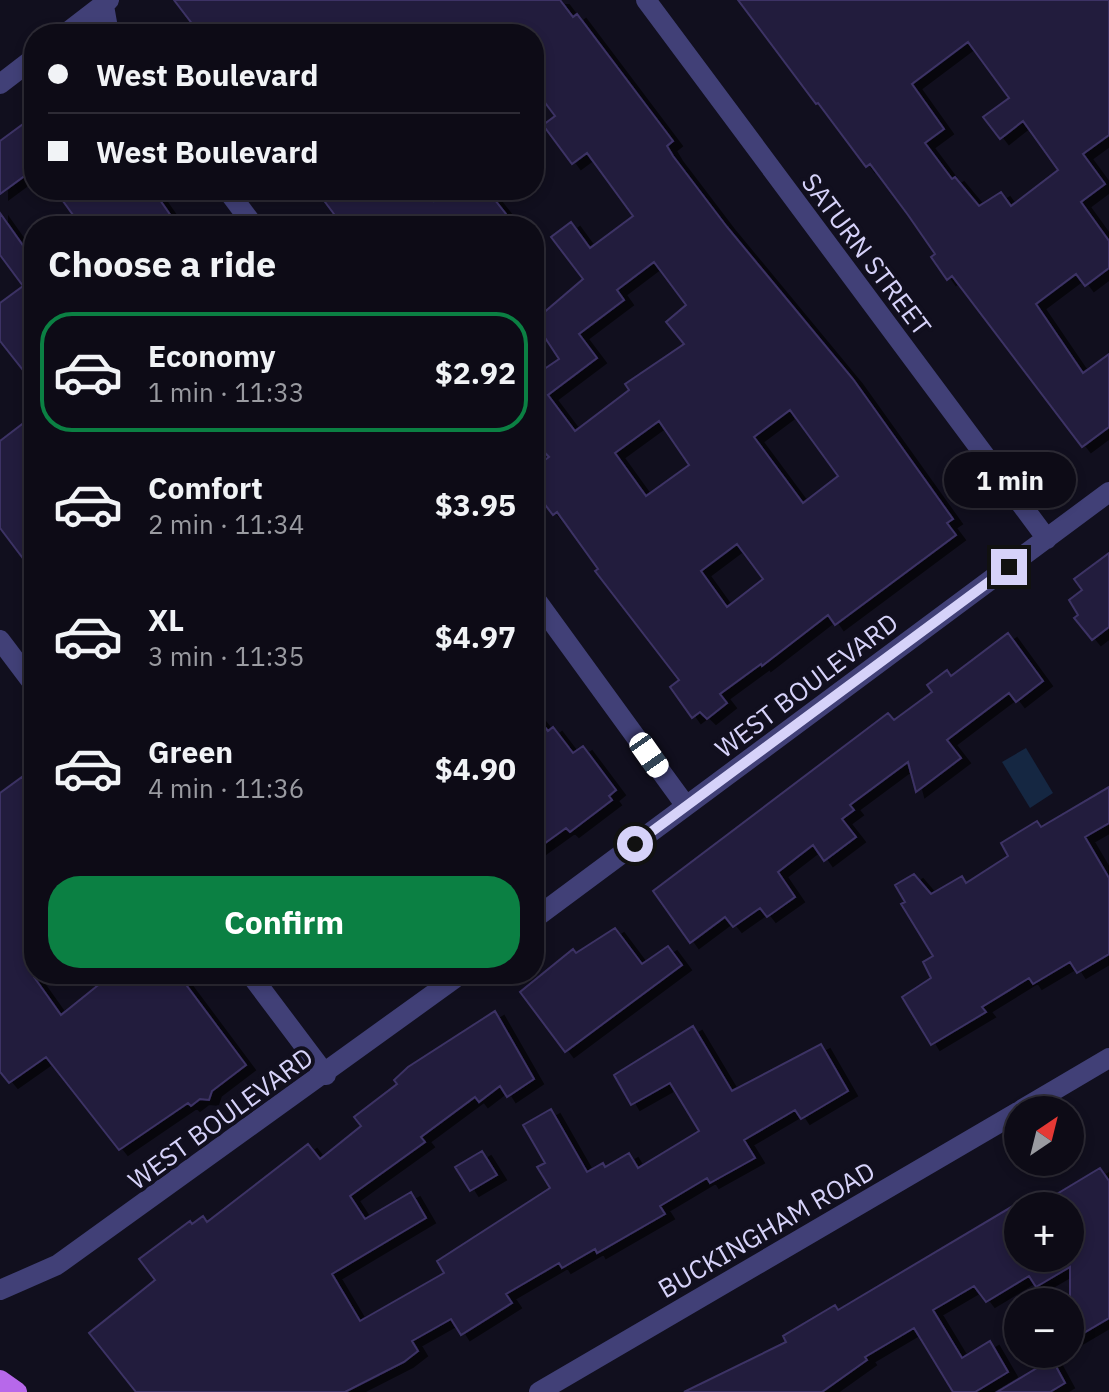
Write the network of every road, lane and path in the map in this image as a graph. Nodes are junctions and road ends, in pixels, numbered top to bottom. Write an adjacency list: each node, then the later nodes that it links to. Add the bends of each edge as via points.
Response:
1 (646, 0): 8 (street, SATURN STREET)
2 (106, 1): 3 (street); 4 (street)
3 (77, 24)
4 (108, 24)
5 (24, 66): 6 (street)
6 (0, 84)
7 (1109, 492): 8 (street, WEST BOULEVARD)
8 (1047, 539): 12 (street, WEST BOULEVARD)
9 (544, 611): 12 (street)
10 (0, 640): 11 (street)
11 (24, 672)
12 (686, 806): 13 (street, WEST BOULEVARD)
13 (544, 912)
14 (258, 984): 17 (street)
15 (448, 984): 17 (street, WEST BOULEVARD)
16 (1109, 1058): 18 (street, BUCKINGHAM ROAD)
17 (326, 1075): 20 (street, WEST BOULEVARD, via 57,1265)
18 (1044, 1096)
19 (1004, 1120): 23 (street, BUCKINGHAM ROAD)
20 (0, 1290)
21 (0, 1380): 22 (main road)
22 (17, 1392)
23 (539, 1392)

